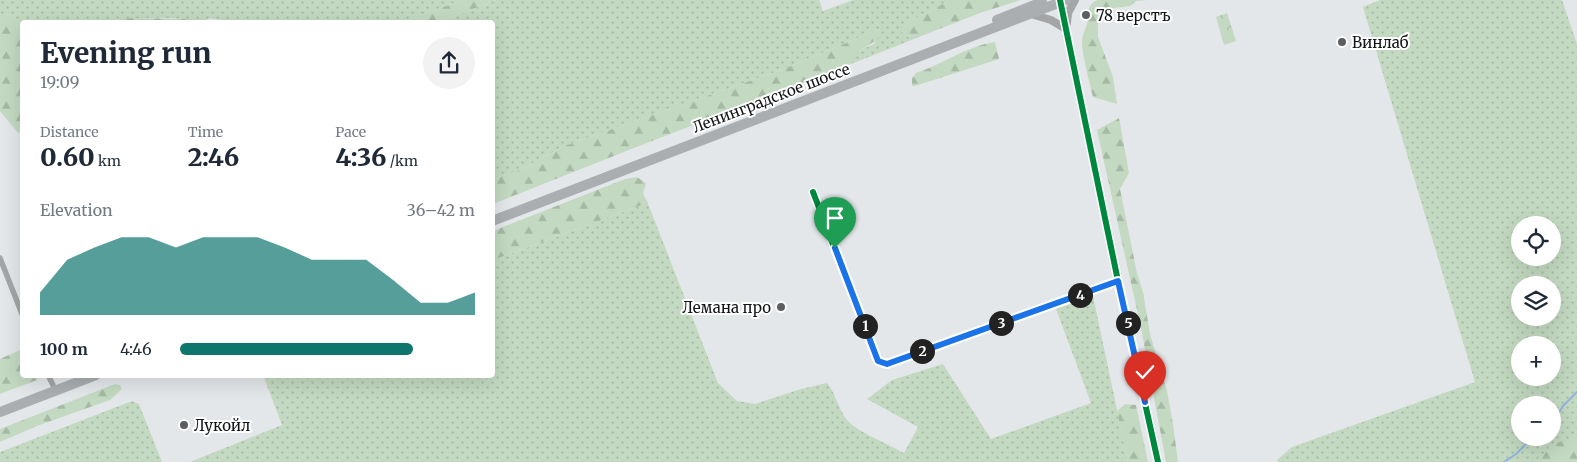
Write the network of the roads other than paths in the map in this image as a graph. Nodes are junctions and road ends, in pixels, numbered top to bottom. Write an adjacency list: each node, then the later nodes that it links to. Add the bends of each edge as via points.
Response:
1 (1048, 0): 7 (highway, Ленинградское шоссе)
2 (1075, 0): 5 (street, via 1068,13)
3 (1062, 1): 4 (highway, Ленинградское шоссе); 5 (street)
4 (1031, 14): 5 (street, via 1051,20); 8 (highway, Ленинградское шоссе)
5 (1066, 30): 10 (street)
6 (813, 192): 10 (street, via 878,361 887,364)
7 (495, 213)
8 (495, 220)
9 (0, 258): 11 (street)
10 (1118, 281): 18 (street)
11 (20, 309)
12 (50, 378): 15 (street)
13 (71, 378): 15 (highway)
14 (88, 378): 17 (highway)
15 (53, 385): 16 (highway)
16 (0, 405)
17 (0, 412)
18 (1158, 462)

